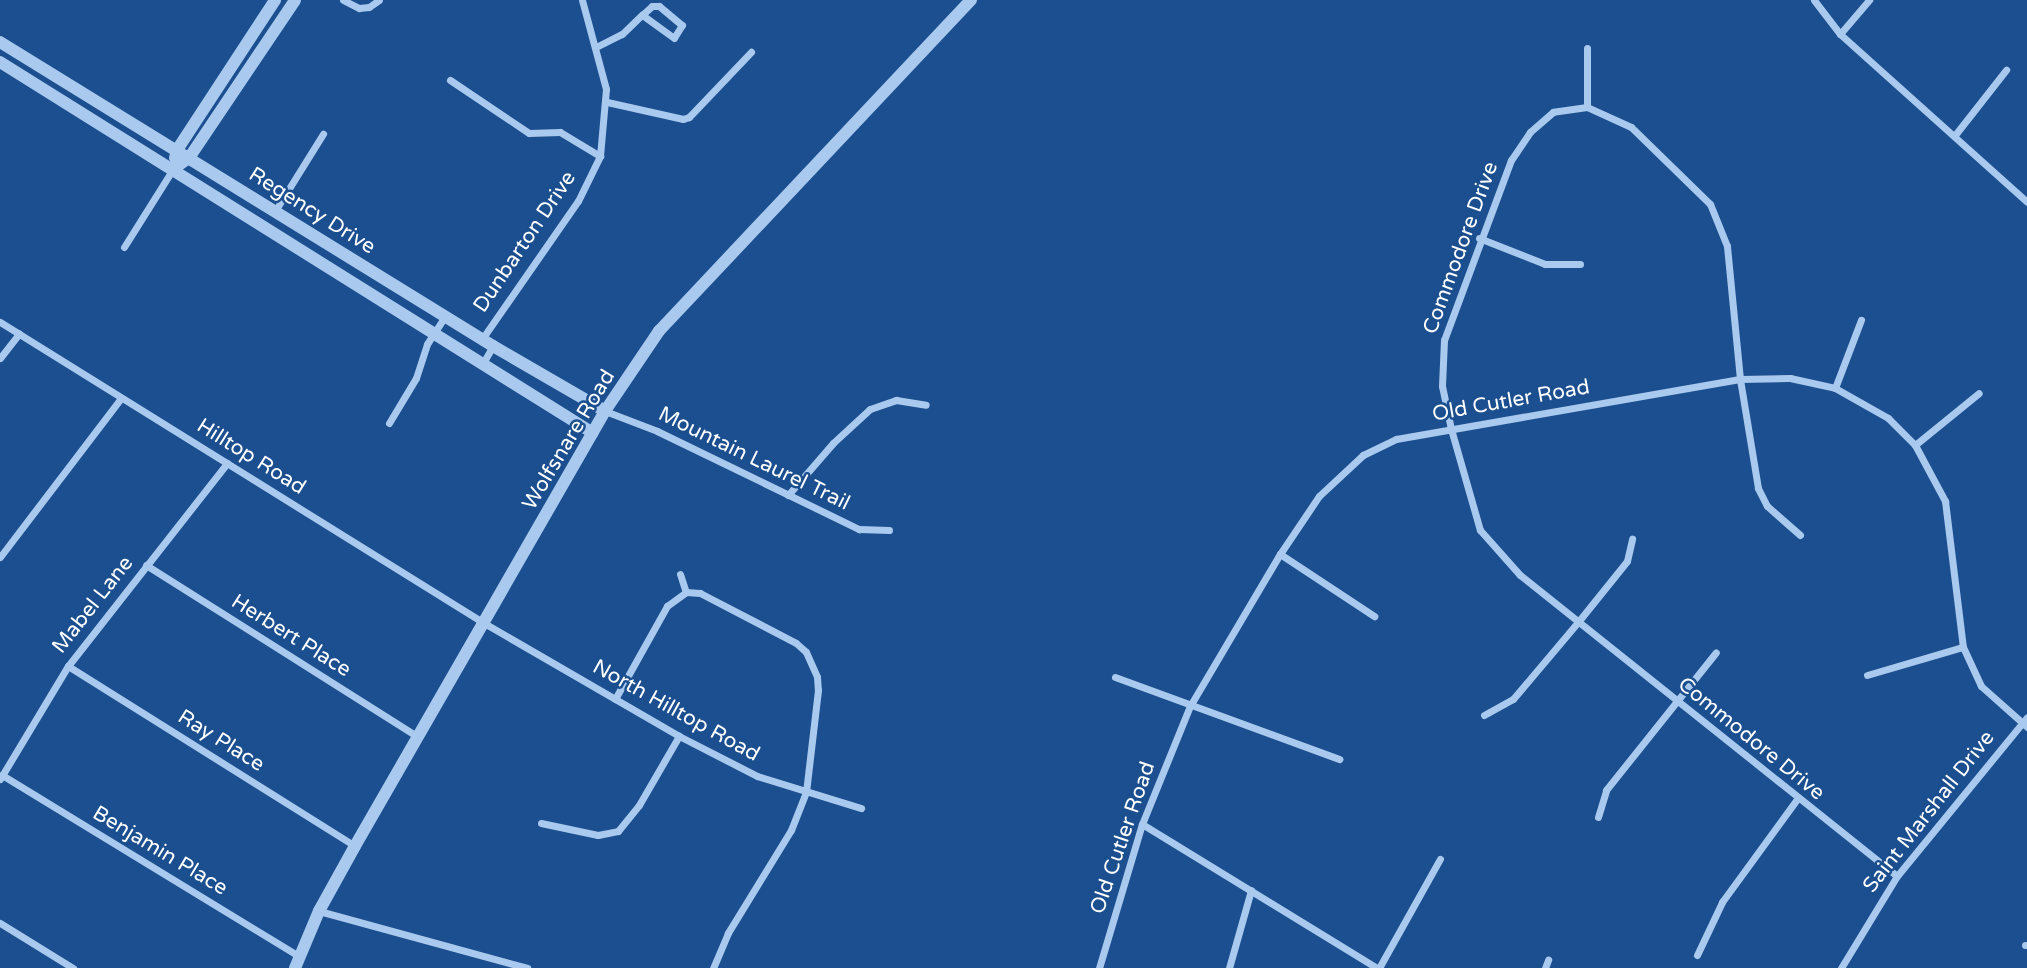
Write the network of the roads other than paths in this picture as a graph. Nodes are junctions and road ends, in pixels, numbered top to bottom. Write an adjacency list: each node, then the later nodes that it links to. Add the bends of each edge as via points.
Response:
1 (275, 0): 22 (street)
2 (295, 0): 24 (street)
3 (343, 0): 4 (street, via 364,8)
4 (379, 0)
5 (582, 0): 12 (street, Dunbarton Drive)
6 (971, 0): 46 (street, Wolfsnare Road, via 659,331)
7 (1814, 0): 10 (street)
8 (1869, 0): 10 (street)
9 (642, 15): 9 (street, via 656,5 682,28 670,38); 12 (street, via 622,34)
10 (1840, 34): 21 (street)
11 (0, 42): 22 (street, Regency Drive)
12 (596, 47): 18 (street, Dunbarton Drive)
13 (1587, 48): 19 (street)
14 (751, 52): 18 (street, via 689,117)
15 (0, 62): 25 (street, Regency Drive)
16 (2006, 70): 21 (street)
17 (450, 80): 23 (street, via 529,132 560,132)
18 (607, 102): 23 (street, Dunbarton Drive)
19 (1587, 107): 28 (street, Commodore Drive, via 1553,112 1530,132 1511,160); 41 (street, via 1631,127 1710,204 1727,246)
20 (323, 134): 27 (street)
21 (1955, 135): 26 (street)
22 (177, 150): 24 (street, Regency Drive); 25 (street)
23 (600, 156): 38 (street, Dunbarton Drive, via 578,201)
24 (189, 158): 25 (street); 27 (street, Regency Drive)
25 (173, 169): 30 (street); 31 (street, Regency Drive)
26 (2027, 202)
27 (275, 211): 29 (street, Regency Drive)
28 (1479, 238): 32 (street, via 1545,264); 48 (street, Commodore Drive, via 1444,340 1442,386)
29 (327, 244): 31 (street); 33 (street, Regency Drive)
30 (124, 247)
31 (318, 259): 36 (street, Regency Drive)
32 (1580, 264)
33 (444, 316): 36 (street); 38 (street, Regency Drive)
34 (1861, 320): 42 (street)
35 (0, 322): 37 (street, Hilltop Road)
36 (434, 333): 40 (street, Regency Drive); 47 (street, via 416,378)
37 (19, 334): 39 (street); 44 (street, Hilltop Road)
38 (488, 343): 40 (street, Dunbarton Drive); 46 (street, Regency Drive)
39 (0, 359)
40 (483, 363): 49 (street, Regency Drive)
41 (1740, 379): 42 (street, Old Cutler Road, via 1790,378); 48 (street, Old Cutler Road); 54 (street, via 1758,488 1767,506)
42 (1835, 388): 50 (street, Old Cutler Road, via 1888,418)
43 (1979, 393): 50 (street)
44 (121, 398): 51 (street, Hilltop Road); 57 (street)
45 (926, 405): 52 (street, via 896,400 870,409)
46 (605, 411): 49 (street, Wolfsnare Road); 52 (street, Mountain Laurel Trail, via 657,431)
47 (389, 423)
48 (1451, 429): 56 (street, Old Cutler Road, via 1396,439 1363,455 1320,496); 63 (street, Commodore Drive, via 1480,530 1520,575)
49 (593, 433): 62 (street, Wolfsnare Road)
50 (1915, 445): 64 (street, Old Cutler Road, via 1945,501)
51 (227, 463): 58 (street, Mabel Lane); 62 (street, Hilltop Road)
52 (788, 495): 53 (street, Mountain Laurel Trail, via 859,529)
53 (889, 530)
54 (1800, 535)
55 (1632, 539): 63 (street, via 1627,561)
56 (1280, 554): 61 (street); 71 (street, Old Cutler Road)
57 (0, 556)
58 (146, 565): 66 (street, Mabel Lane); 75 (street, Herbert Place)
59 (680, 574): 60 (street)
60 (686, 592): 69 (street, via 667,606); 78 (street, via 700,593 737,611 806,652 818,690)
61 (1374, 616)
62 (484, 622): 69 (street, North Hilltop Road); 75 (street, Wolfsnare Road)
63 (1578, 622): 70 (street, Commodore Drive); 72 (street, via 1513,699)
64 (1963, 647): 67 (street); 73 (street, Old Cutler Road, via 1981,686)
65 (1716, 652): 70 (street)
66 (68, 666): 77 (street, Mabel Lane); 84 (street, Ray Place)
67 (1867, 675)
68 (1115, 677): 71 (street)
69 (615, 699): 74 (street, North Hilltop Road)
70 (1677, 701): 79 (street, Commodore Drive); 81 (street, via 1606,790)
71 (1190, 706): 76 (street); 83 (street, Old Cutler Road)
72 (1484, 715)
73 (2025, 722): 86 (street, Saint Marshall Drive)
74 (679, 736): 78 (street, North Hilltop Road, via 757,776); 82 (street, via 639,805 618,831 598,835)
75 (418, 737): 84 (street, Wolfsnare Road)
76 (1339, 758)
77 (1, 777): 91 (street, Benjamin Place)
78 (806, 792): 80 (street, North Hilltop Road); 94 (street, via 791,830 728,933)
79 (1797, 799): 86 (street, Commodore Drive); 90 (street, via 1722,902)
80 (861, 808)
81 (1598, 817)
82 (541, 823)
83 (1142, 824): 87 (street); 95 (street, Old Cutler Road)
84 (355, 846): 88 (street, Wolfsnare Road)
85 (1440, 859): 97 (street)
86 (1897, 876): 98 (street, Saint Marshall Drive)
87 (1251, 890): 96 (street); 97 (street)
88 (318, 911): 91 (street, Wolfsnare Road); 93 (street)
89 (0, 923): 92 (street)
90 (1697, 956)
91 (298, 963)
92 (74, 968)
93 (527, 968)
94 (713, 968)
95 (1099, 968)
96 (1229, 968)
97 (1378, 968)
98 (1841, 968)

